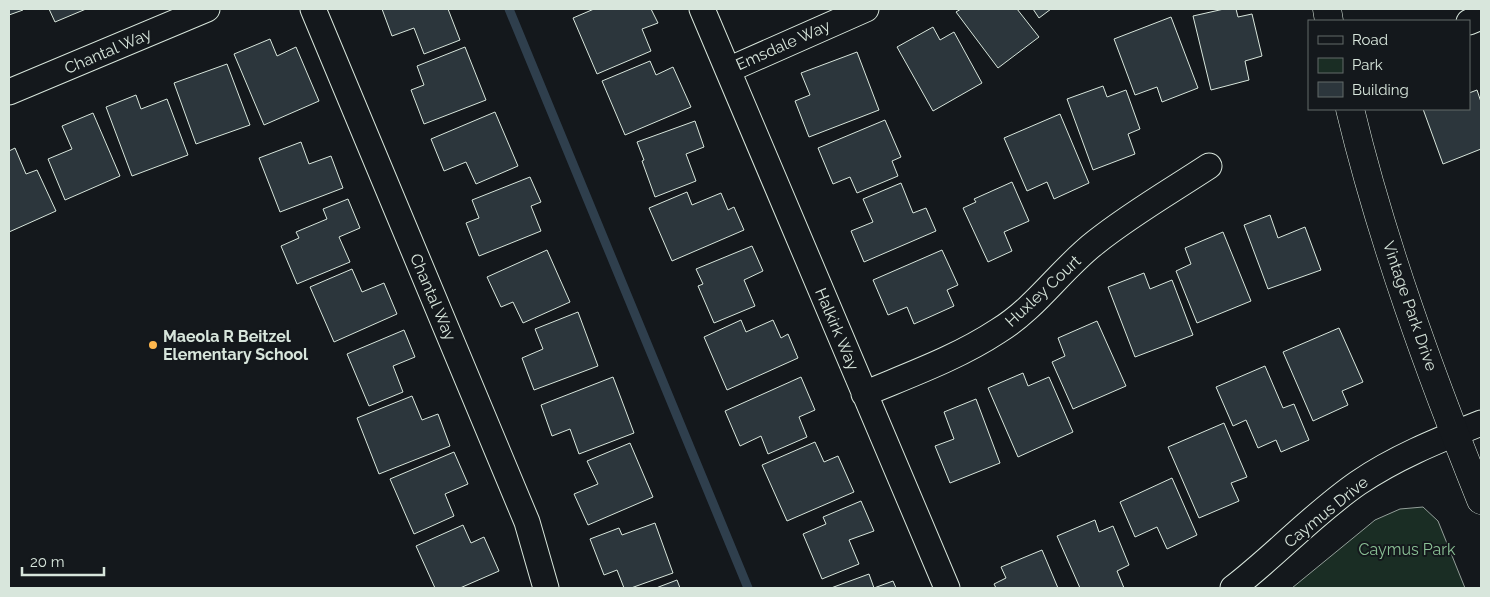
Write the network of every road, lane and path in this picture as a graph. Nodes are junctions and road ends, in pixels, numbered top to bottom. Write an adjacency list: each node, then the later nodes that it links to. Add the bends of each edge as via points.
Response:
1 (207, 9): 6 (street, Chantal Way)
2 (313, 9): 13 (street, Chantal Way, via 527,522)
3 (702, 9): 5 (street, Halkirk Way)
4 (866, 9): 5 (street, Emsdale Way)
5 (728, 70): 9 (street, Halkirk Way)
6 (9, 92)
7 (1350, 110): 11 (street, Vintage Park Drive, via 1395,268)
8 (1209, 166): 9 (street, Huxley Court, via 1096,242 1000,331 967,350)
9 (864, 394): 14 (street, Halkirk Way)
10 (1481, 423): 11 (street, Caymus Drive)
11 (1454, 434): 12 (street, Vintage Park Drive); 15 (street, Caymus Drive, via 1413,451 1359,483 1309,521)
12 (1481, 500)
13 (546, 588)
14 (947, 588)
15 (1233, 588)

